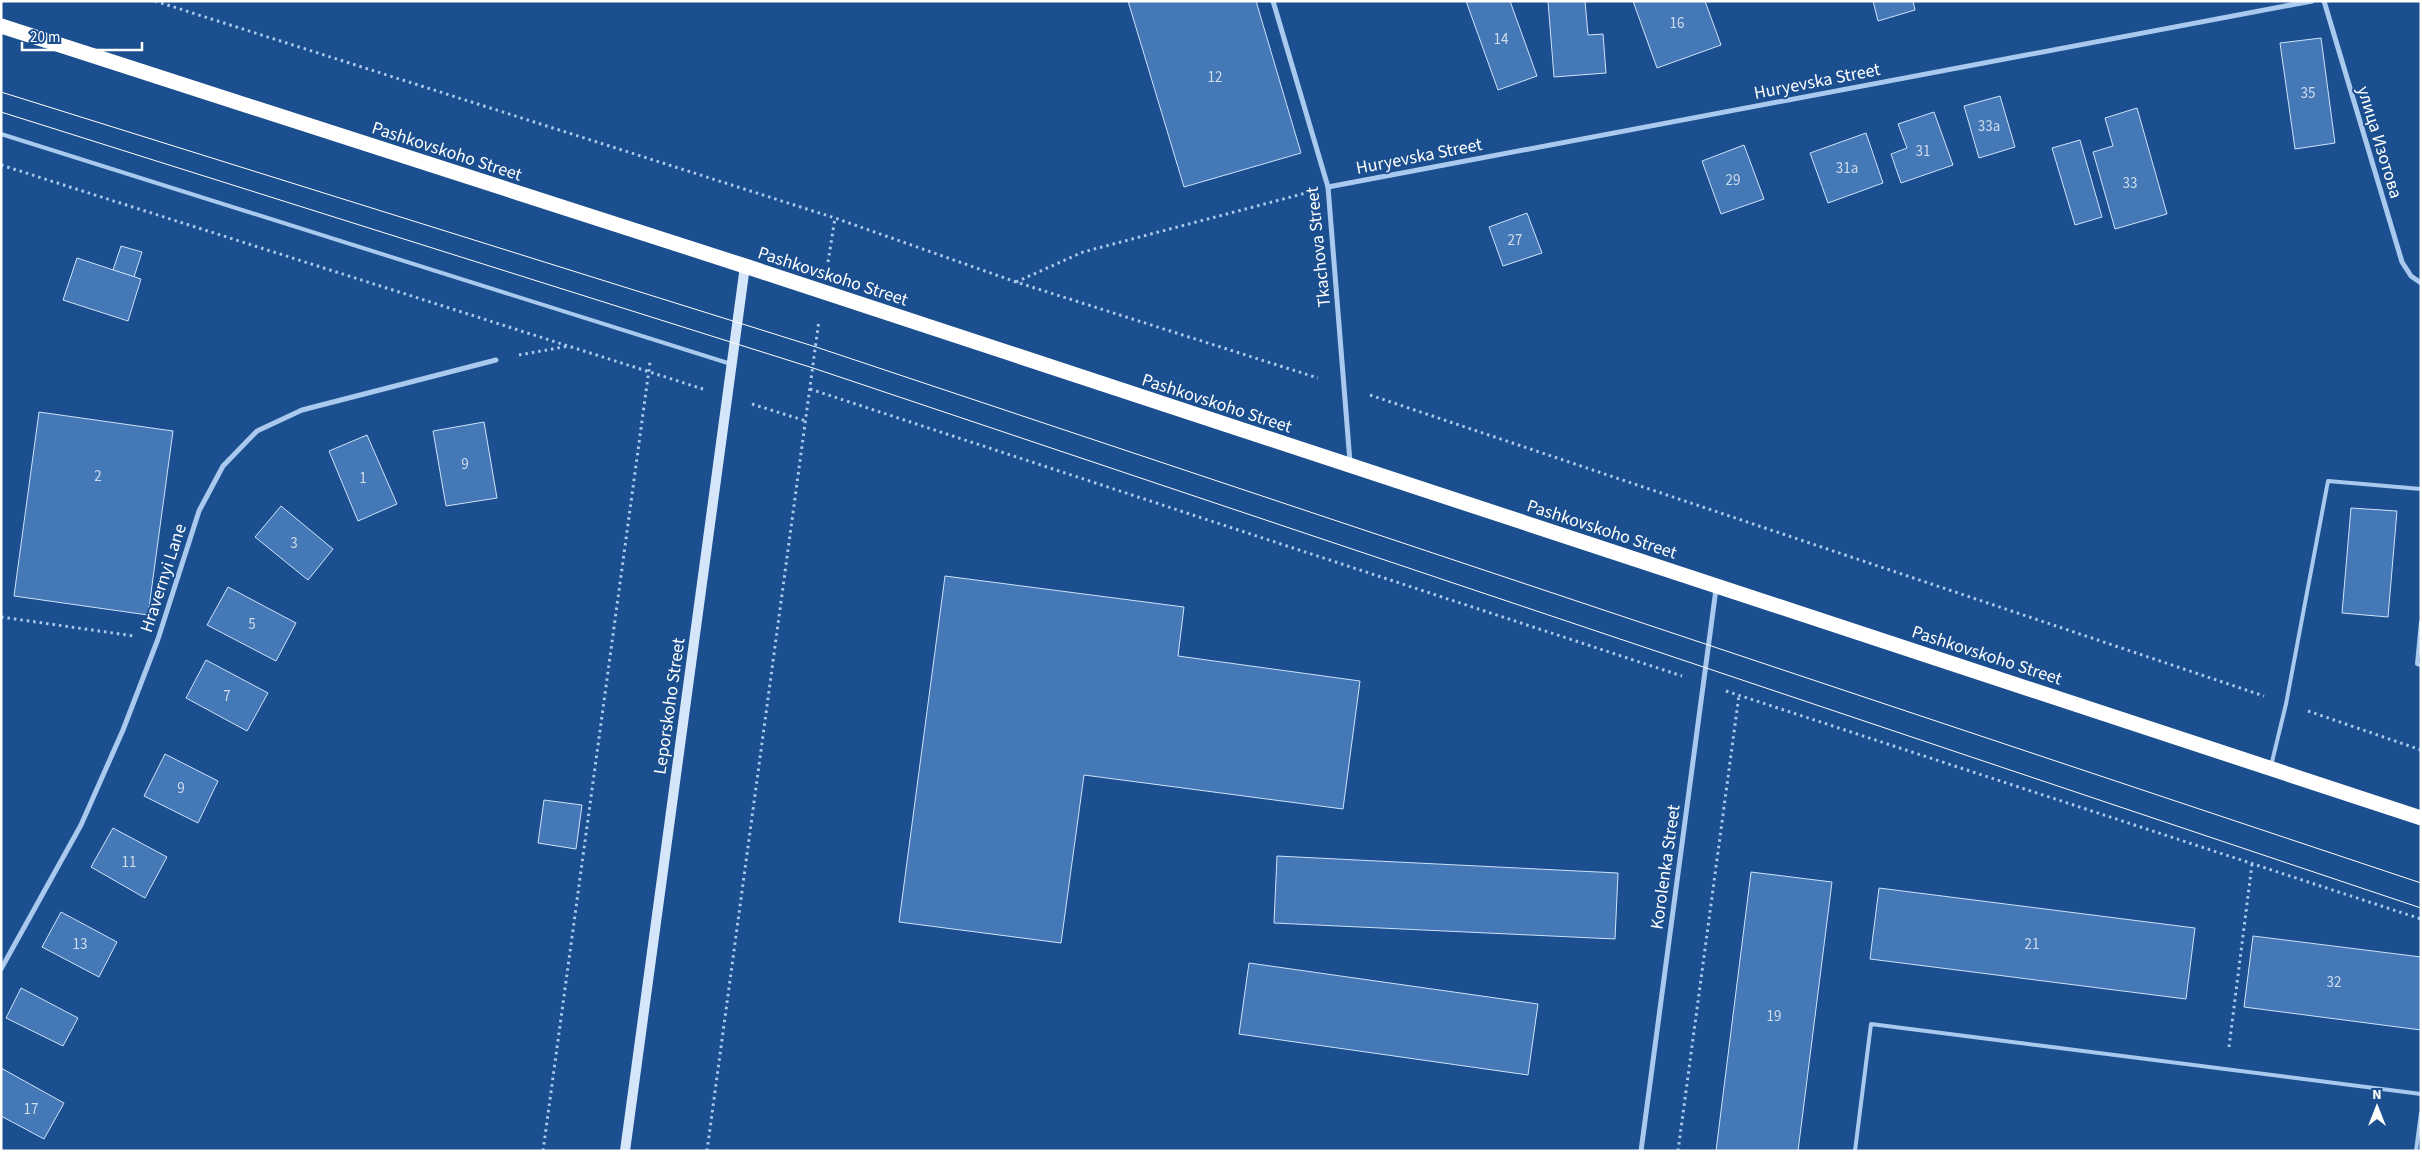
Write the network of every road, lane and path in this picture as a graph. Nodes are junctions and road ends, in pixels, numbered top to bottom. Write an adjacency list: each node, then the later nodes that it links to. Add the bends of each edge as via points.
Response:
1 (155, 1): 9 (path)
2 (1273, 1): 8 (street, Tkachova Street)
3 (2312, 1): 8 (street, Huryevska Street)
4 (2324, 1): 12 (street, улица Изотова, via 2402,262 2411,276)
5 (1, 26): 10 (highway, Pashkovskoho Street)
6 (1, 134): 16 (lane)
7 (1, 164): 14 (path)
8 (1328, 187): 11 (path, via 1083,252); 18 (street, Tkachova Street)
9 (835, 218): 11 (path); 13 (path)
10 (745, 266): 13 (highway, Pashkovskoho Street); 16 (main road, Leporskoho Street)
11 (1016, 282): 18 (path)
12 (2421, 283)
13 (823, 293): 19 (path); 22 (highway, Pashkovskoho Street)
14 (570, 346): 15 (path); 17 (path)
15 (496, 360): 27 (street, Hravernyi Lane, via 302,410 257,431 224,466 199,511)
16 (732, 364): 20 (main road, Leporskoho Street)
17 (648, 371): 20 (path); 41 (path)
18 (1344, 386): 22 (street, Tkachova Street); 31 (path)
19 (810, 389): 21 (path); 29 (path)
20 (728, 396): 21 (path); 42 (main road, Leporskoho Street)
21 (806, 421): 43 (path)
22 (1350, 466): 24 (highway, Pashkovskoho Street)
23 (2421, 489): 31 (lane, via 2328,481)
24 (1716, 586): 29 (street, Korolenka Street); 33 (highway, Pashkovskoho Street)
25 (1, 617): 27 (path)
26 (2421, 622): 28 (lane, via 2417,664)
27 (158, 639): 37 (street, Hravernyi Lane, via 81,825)
28 (2421, 665)
29 (1704, 683): 30 (path); 44 (street, Korolenka Street)
30 (1739, 695): 35 (path); 45 (path)
31 (2286, 704): 32 (path); 33 (lane)
32 (2421, 750)
33 (2270, 768): 34 (highway, Pashkovskoho Street)
34 (2421, 818)
35 (2252, 864): 36 (path); 38 (path)
36 (2421, 919)
37 (1, 969)
38 (2226, 1069): 39 (lane); 46 (lane, via 1872,1024)
39 (2421, 1094)
40 (2421, 1113): 47 (lane)
41 (543, 1151)
42 (626, 1151)
43 (707, 1151)
44 (1641, 1151)
45 (1678, 1151)
46 (1855, 1151)
47 (2416, 1151)

